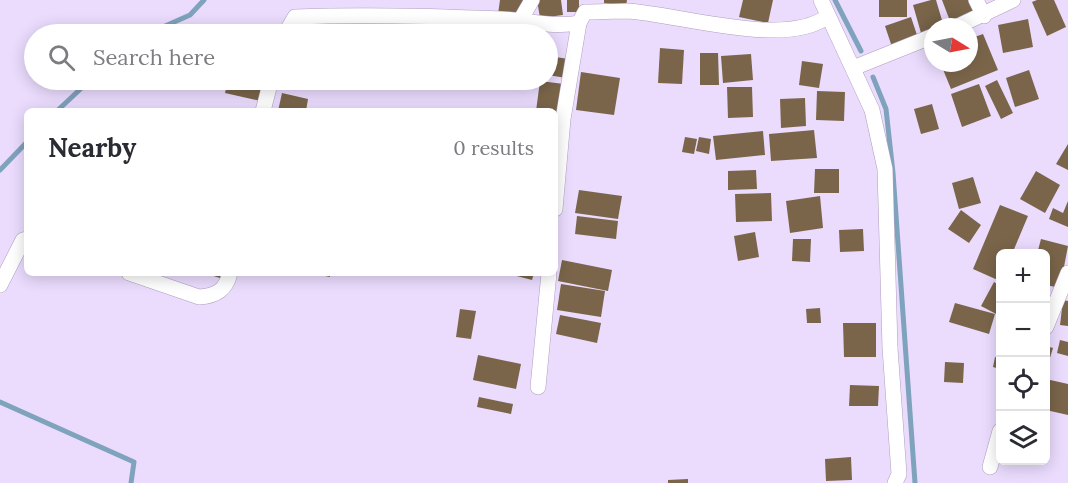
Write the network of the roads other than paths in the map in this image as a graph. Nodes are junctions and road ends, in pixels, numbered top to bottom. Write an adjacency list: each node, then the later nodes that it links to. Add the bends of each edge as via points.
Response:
1 (532, 0): 9 (street)
2 (821, 0): 6 (street)
3 (976, 0): 7 (street)
4 (1013, 0): 7 (street)
5 (362, 7): 9 (street); 11 (street, via 295,17)
6 (828, 16): 10 (street, via 817,25 788,30 627,11 585,12); 15 (street)
7 (984, 16): 8 (street)
8 (978, 18)
9 (521, 19): 12 (street)
10 (579, 23): 13 (street); 18 (street)
11 (291, 24)
12 (553, 24)
13 (558, 25)
14 (924, 40): 15 (street)
15 (853, 68): 30 (street, via 872,110 885,169 890,348 899,474)
16 (269, 90): 17 (street)
17 (264, 108)
18 (559, 119): 19 (street)
19 (558, 142)
20 (24, 240): 25 (street)
21 (1068, 273): 26 (street)
22 (138, 276): 23 (street, via 199,297 211,297 227,285)
23 (229, 276)
24 (549, 276): 27 (street)
25 (0, 285)
26 (1050, 317)
27 (538, 387)
28 (996, 445): 29 (street)
29 (990, 467)
30 (895, 483)

